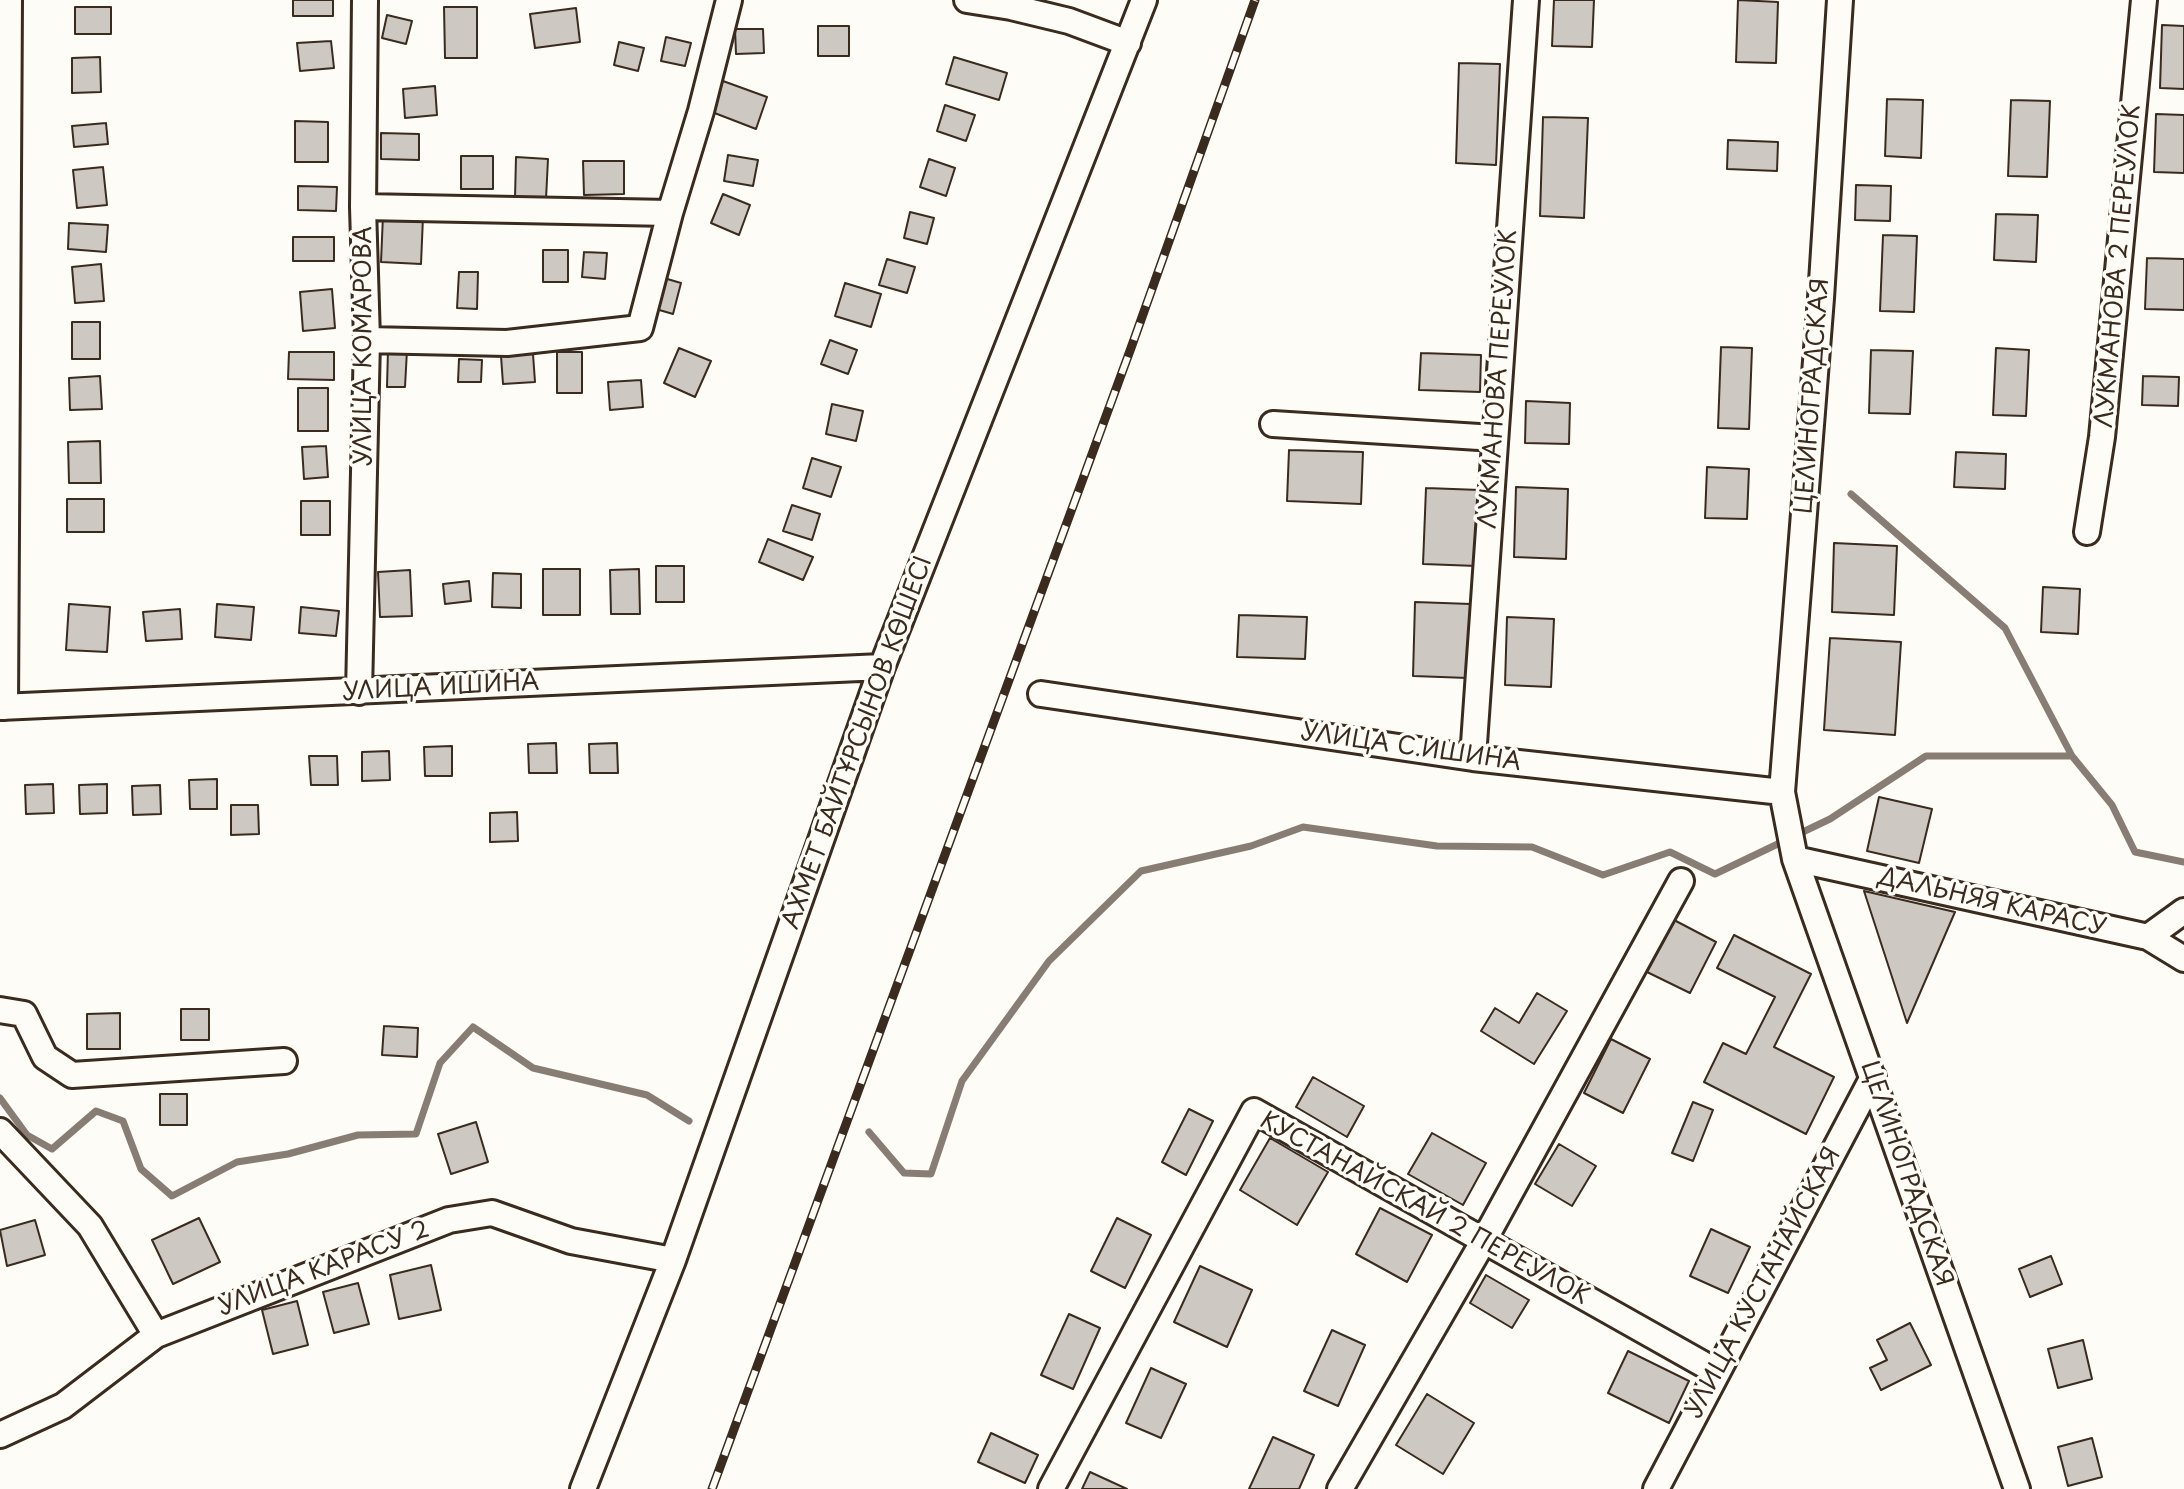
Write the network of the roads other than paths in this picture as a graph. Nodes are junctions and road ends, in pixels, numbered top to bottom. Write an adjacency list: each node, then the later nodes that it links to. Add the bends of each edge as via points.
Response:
1 (9, 0): 19 (street)
2 (365, 0): 10 (street, УЛИЦА КОМАРОВА)
3 (729, 0): 11 (street)
4 (967, 0): 9 (street, via 1069,21)
5 (1144, 0): 9 (street, АХМЕТ БАЙТҰРСЫНОВ КӨШЕСІ)
6 (1526, 0): 14 (street, ЛУКМАНОВА ПЕРЕУЛОК)
7 (1840, 0): 21 (street, ЦЕЛИНОГРАДСКАЯ)
8 (2144, 0): 15 (street, ЛУКМАНОВА 2 ПЕРЕУЛОК, via 2102,437)
9 (1128, 43): 16 (street, АХМЕТ БАЙТҰРСЫНОВ КӨШЕСІ)
10 (363, 207): 11 (street); 12 (street, УЛИЦА КОМАРОВА)
11 (670, 213): 12 (street, via 640,328 507,343)
12 (367, 340): 17 (street, УЛИЦА КОМАРОВА)
13 (1273, 424): 14 (street)
14 (1495, 438): 20 (street, ЛУКМАНОВА ПЕРЕУЛОК)
15 (2087, 532)
16 (882, 667): 17 (street, УЛИЦА ИШИНА); 32 (street, АХМЕТ БАЙТҰРСЫНОВ КӨШЕСІ)
17 (359, 692): 19 (street, УЛИЦА ИШИНА)
18 (1041, 694): 20 (street, УЛИЦА С.ИШИНА)
19 (2, 707)
20 (1473, 758): 21 (street, УЛИЦА С.ИШИНА)
21 (1782, 792): 22 (street, ЦЕЛИНОГРАДСКАЯ)
22 (1795, 859): 25 (street, ДАЛЬНЯЯ КАРАСУ); 29 (street, ЦЕЛИНОГРАДСКАЯ)
23 (1681, 881): 31 (street)
24 (2184, 911): 25 (street)
25 (2148, 937): 26 (street, ДАЛЬНЯЯ КАРАСУ)
26 (2184, 959)
27 (2, 1010): 28 (street, via 24,1014 45,1057 72,1075)
28 (284, 1061)
29 (1873, 1077): 34 (street, УЛИЦА КУСТАНАЙСКАЯ); 40 (street, ЦЕЛИНОГРАДСКАЯ)
30 (0, 1131): 33 (street, via 90,1226)
31 (1483, 1242): 34 (street, КУСТАНАЙСКАЙ 2 ПЕРЕУЛОК); 37 (street, КУСТАНАЙСКАЙ 2 ПЕРЕУЛОК, via 1254,1111); 38 (street)
32 (673, 1260): 33 (street, УЛИЦА КАРАСУ 2, via 571,1241 492,1213 449,1220); 36 (street, АХМЕТ БАЙТҰРСЫНОВ КӨШЕСІ)
33 (156, 1335): 35 (street, УЛИЦА КАРАСУ 2, via 63,1406)
34 (1717, 1372): 39 (street, УЛИЦА КУСТАНАЙСКАЯ)
35 (0, 1435)
36 (583, 1489)
37 (1051, 1489)
38 (1340, 1489)
39 (1656, 1489)
40 (2017, 1489)

